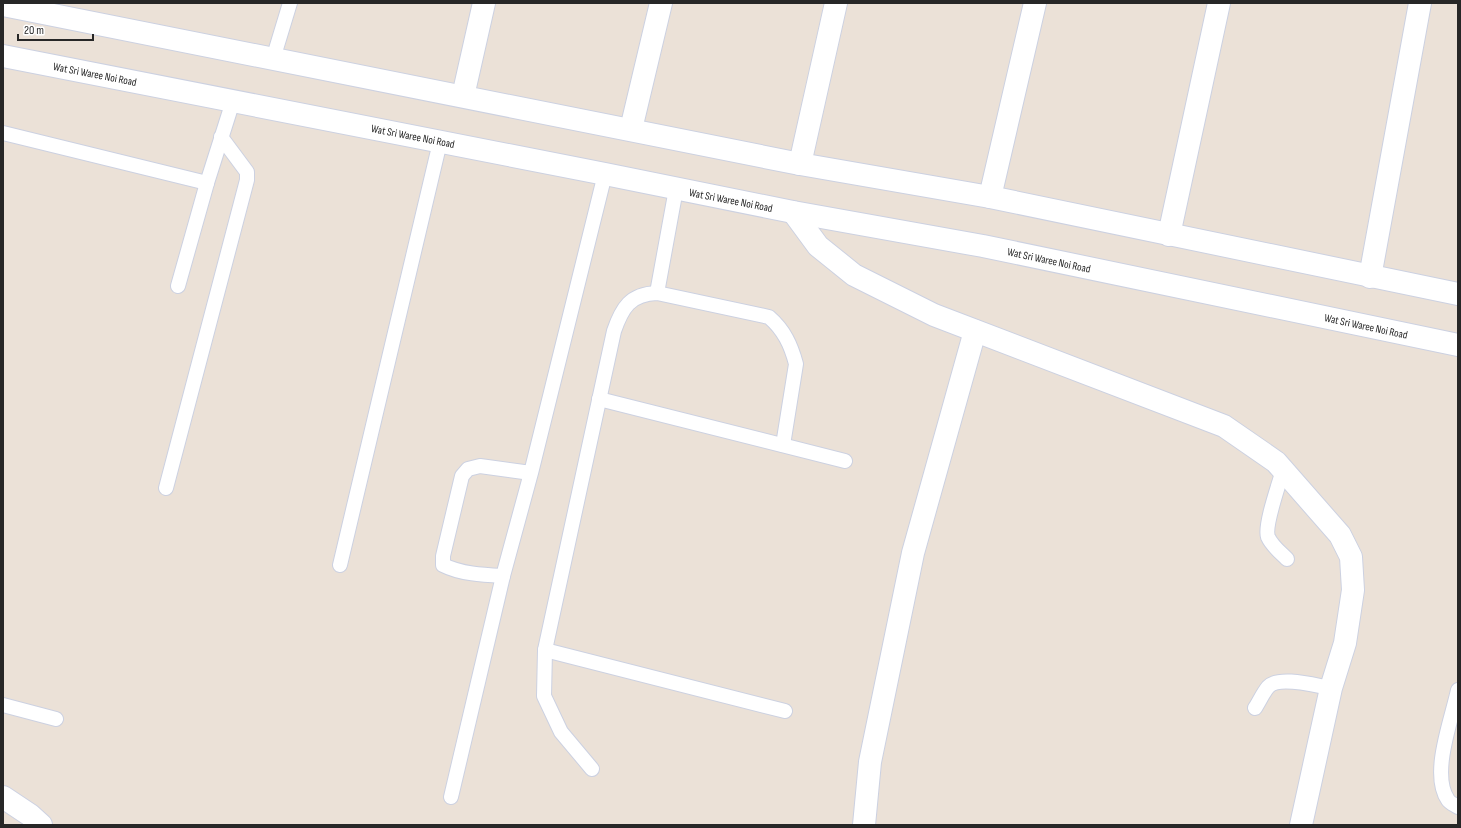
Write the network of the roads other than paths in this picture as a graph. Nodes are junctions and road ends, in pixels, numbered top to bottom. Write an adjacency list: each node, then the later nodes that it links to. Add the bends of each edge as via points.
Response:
1 (290, 3): 10 (lane)
2 (484, 3): 11 (main road)
3 (661, 3): 13 (main road)
4 (836, 3): 17 (main road)
5 (1034, 3): 21 (main road)
6 (1219, 3): 23 (main road)
7 (1420, 3): 24 (main road)
8 (3, 5): 10 (main road)
9 (3, 56): 12 (main road, Wat Sri Waree Noi Road)
10 (273, 59): 11 (main road)
11 (463, 96): 13 (main road)
12 (233, 101): 15 (lane); 16 (main road, Wat Sri Waree Noi Road)
13 (631, 129): 17 (main road)
14 (3, 133): 19 (lane)
15 (221, 137): 19 (lane); 35 (lane, via 247,172 246,180)
16 (440, 142): 18 (main road, Wat Sri Waree Noi Road); 37 (lane)
17 (800, 164): 21 (main road)
18 (605, 174): 20 (main road, Wat Sri Waree Noi Road); 34 (lane)
19 (207, 182): 25 (lane)
20 (676, 189): 22 (main road, Wat Sri Waree Noi Road); 26 (lane)
21 (990, 197): 23 (main road)
22 (793, 212): 28 (main road, via 818,246 854,275 934,315); 29 (main road, Wat Sri Waree Noi Road, via 983,246)
23 (1170, 235): 24 (main road)
24 (1370, 277): 27 (main road)
25 (178, 286)
26 (657, 293): 30 (lane, via 645,293 629,301 620,314); 31 (lane, via 769,317 780,326 796,364)
27 (1458, 294)
28 (974, 331): 33 (main road, via 1224,426 1276,462); 51 (main road, via 913,554 870,762)
29 (1458, 345)
30 (599, 398): 31 (lane); 39 (lane)
31 (783, 445): 32 (lane)
32 (845, 461)
33 (1283, 470): 36 (lane, via 1269,520 1268,535 1273,545); 40 (main road, via 1340,535 1350,557 1353,590 1344,643)
34 (531, 473): 38 (lane); 38 (lane, via 480,466 468,469 462,476 442,556 443,565 451,569)
35 (166, 488)
36 (1287, 558)
37 (340, 565)
38 (503, 576): 48 (lane)
39 (545, 650): 44 (lane); 46 (lane, via 544,696 561,732)
40 (1331, 688): 43 (lane, via 1279,681 1269,686); 52 (main road)
41 (1458, 690): 49 (lane, via 1444,746 1440,776 1449,801)
42 (3, 705): 45 (lane)
43 (1255, 708)
44 (785, 711)
45 (56, 720)
46 (592, 769)
47 (3, 797): 50 (main road)
48 (451, 797)
49 (1458, 807)
50 (40, 825)
51 (864, 825)
52 (1301, 825)

